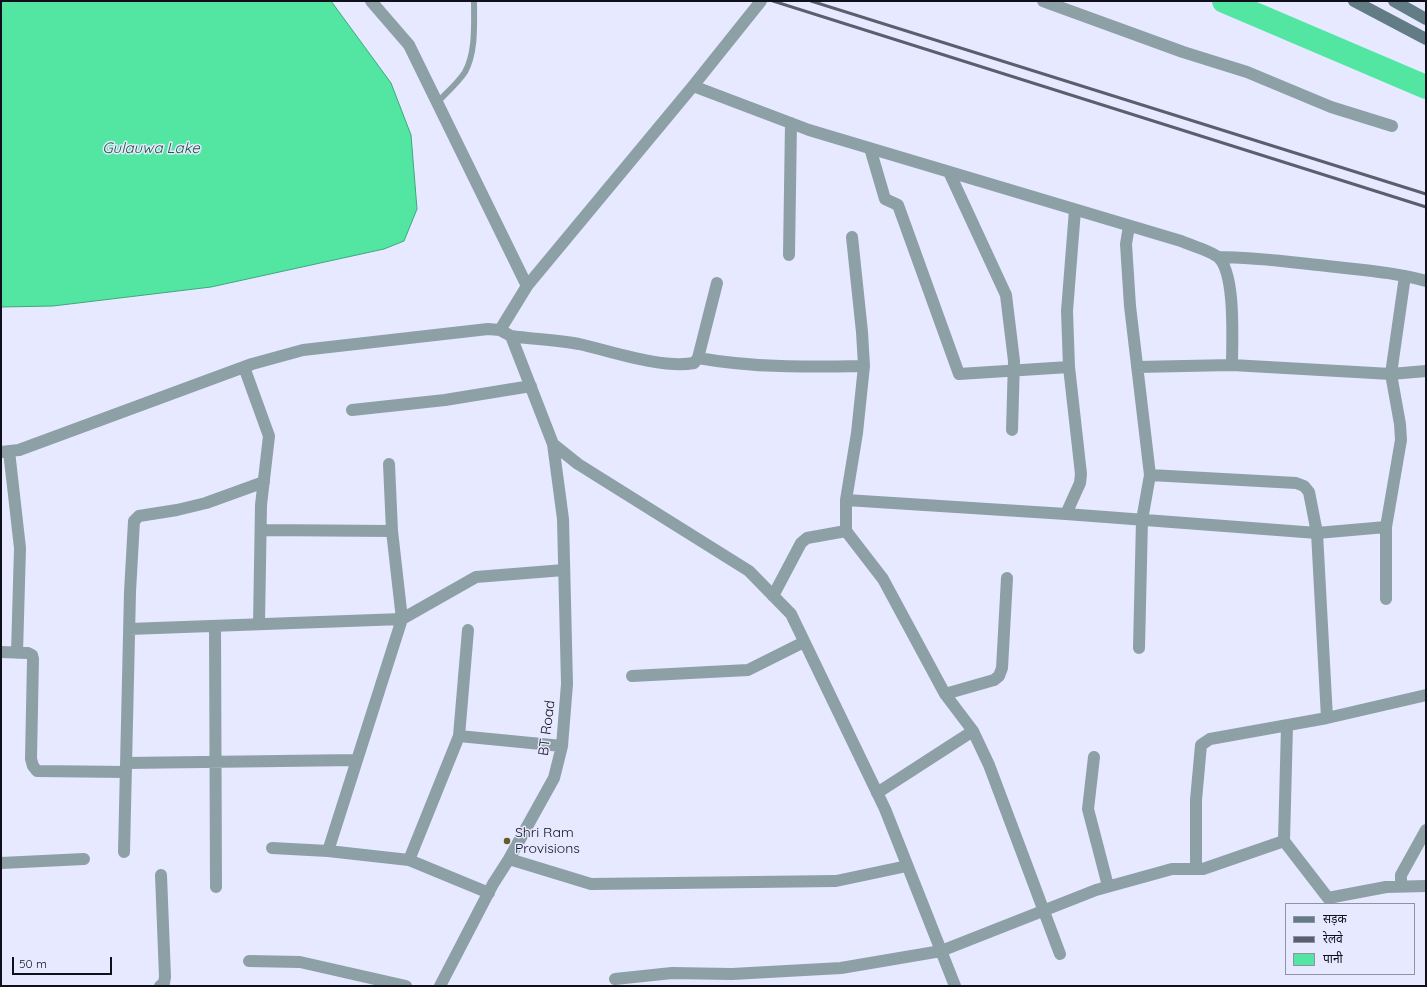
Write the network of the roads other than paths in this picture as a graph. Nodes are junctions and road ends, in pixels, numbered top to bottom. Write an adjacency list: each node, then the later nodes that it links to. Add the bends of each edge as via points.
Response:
1 (371, 1): 10 (street, via 409,45)
2 (474, 1): 10 (lane, via 474,30 470,58 464,73)
3 (761, 1): 9 (street)
4 (1043, 1): 12 (street)
5 (1354, 1): 8 (street)
6 (1394, 1): 7 (street)
7 (1426, 19)
8 (1426, 39)
9 (693, 86): 11 (street); 23 (street)
10 (437, 103): 23 (street)
11 (791, 124): 13 (street); 18 (street)
12 (1392, 126)
13 (870, 148): 14 (street); 31 (street, via 885,199 898,205 959,374)
14 (949, 172): 15 (street); 31 (street, via 1006,295)
15 (1075, 210): 16 (street); 29 (street, via 1067,311)
16 (1129, 226): 19 (street, via 1181,241); 30 (street, via 1126,244)
17 (852, 237): 27 (street)
18 (789, 255)
19 (1218, 257): 20 (street, via 1246,257); 26 (street, via 1226,270 1232,304)
20 (1405, 276): 21 (street); 33 (street)
21 (1426, 281)
22 (717, 283): 25 (street)
23 (527, 286): 24 (street)
24 (506, 333): 25 (street, via 577,344 666,364 684,365 694,363); 28 (street, via 488,329 303,350); 34 (street)
25 (698, 358): 27 (street, via 733,364 782,367)
26 (1232, 365): 30 (street); 33 (street)
27 (864, 366): 42 (street, via 857,434)
28 (244, 367): 38 (street, via 19,450); 41 (street, via 269,436)
29 (1069, 367): 31 (street); 43 (street, via 1081,474)
30 (1137, 367): 40 (street)
31 (1014, 370): 36 (street)
32 (1426, 371): 33 (street)
33 (1391, 374): 45 (street, via 1401,440)
34 (531, 386): 35 (street, via 445,400); 37 (street)
35 (352, 410)
36 (1012, 430)
37 (554, 444): 50 (street, BT Road, via 563,519); 52 (street, via 578,464 749,571)
38 (5, 451): 62 (street, via 20,548)
39 (389, 464): 48 (street)
40 (1150, 475): 44 (street); 49 (street, via 1296,483 1304,486 1309,492)
41 (264, 482): 46 (street); 57 (street, via 206,503 136,518)
42 (846, 500): 43 (street); 47 (street)
43 (1066, 514): 44 (street)
44 (1142, 520): 49 (street); 60 (street)
45 (1386, 527): 49 (street); 53 (street)
46 (260, 530): 48 (street); 55 (street)
47 (846, 530): 52 (street, via 807,538 801,543); 64 (street, via 883,579)
48 (392, 532): 54 (street)
49 (1318, 533): 66 (street)
50 (564, 570): 54 (street, via 476,577); 70 (street, BT Road, via 567,684)
51 (1007, 578): 64 (street, via 1002,668 999,676 994,680)
52 (773, 596): 59 (street, via 791,614)
53 (1386, 599)
54 (402, 619): 55 (street); 72 (street)
55 (259, 624): 56 (street)
56 (215, 626): 57 (street); 73 (street)
57 (129, 629): 74 (street)
58 (468, 630): 69 (street)
59 (804, 642): 63 (street, via 748,670); 75 (street)
60 (1139, 648)
61 (1, 652): 62 (street)
62 (17, 653): 74 (street, via 28,653 33,659 33,766 38,771)
63 (632, 676)
64 (945, 694): 68 (street)
65 (1426, 695): 66 (street)
66 (1327, 718): 67 (street)
67 (1287, 726): 77 (street); 86 (street, via 1210,739 1201,746 1196,800)
68 (973, 731): 75 (street); 93 (street)
69 (459, 736): 70 (street); 83 (street)
70 (562, 746): 82 (street, BT Road, via 554,778)
71 (1094, 757): 88 (street, via 1088,810)
72 (357, 760): 73 (street); 79 (street)
73 (216, 762): 74 (street); 91 (street)
74 (126, 767): 80 (street)
75 (877, 793): 85 (street)
76 (1426, 830): 89 (street, via 1402,875)
77 (1284, 841): 86 (street, via 1203,869); 89 (street, via 1328,898)
78 (272, 848): 79 (street)
79 (328, 851): 83 (street)
80 (124, 852)
81 (84, 859): 84 (street)
82 (509, 859): 85 (street, via 591,884 836,881); 92 (street, BT Road)
83 (409, 860): 92 (street)
84 (1, 863)
85 (908, 866): 94 (street)
86 (1196, 869): 88 (street, via 1172,869)
87 (161, 875): 98 (street, via 165,977 164,983)
88 (1108, 886): 93 (street)
89 (1401, 886): 90 (street)
90 (1426, 886)
91 (216, 887)
92 (489, 893): 100 (street, BT Road)
93 (1043, 911): 94 (street); 95 (street)
94 (941, 951): 97 (street, via 841,968 732,974 672,973); 101 (street)
95 (1060, 954)
96 (249, 961): 99 (street, via 300,962)
97 (615, 979)
98 (160, 986)
99 (406, 986)
100 (440, 986)
101 (955, 986)

